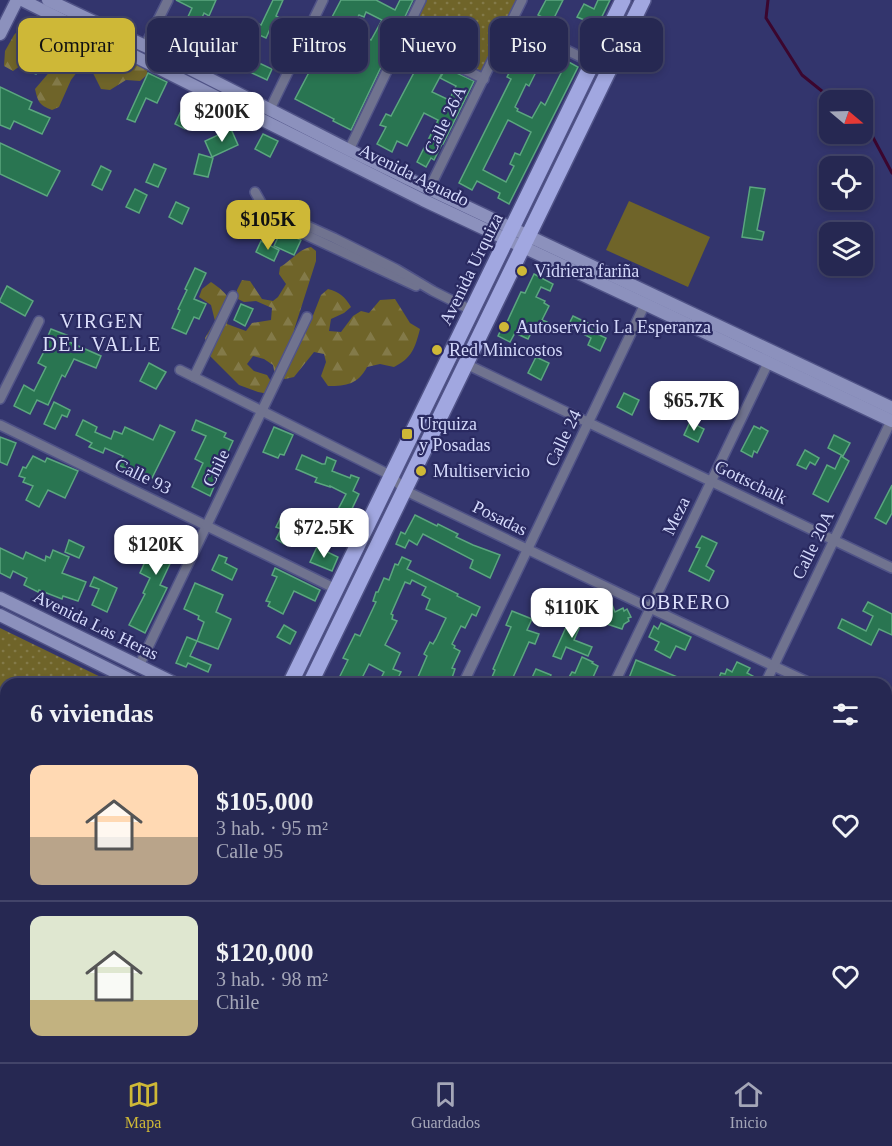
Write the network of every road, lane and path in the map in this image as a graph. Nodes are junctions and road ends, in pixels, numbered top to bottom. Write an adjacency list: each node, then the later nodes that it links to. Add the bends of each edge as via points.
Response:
1 (17, 0): 13 (main road)
2 (22, 0): 24 (main road, Avenida Aguado, via 412,195)
3 (48, 0): 14 (main road, Avenida Aguado)
4 (168, 0): 14 (street)
5 (323, 0): 20 (street)
6 (421, 0): 10 (street)
7 (522, 0): 11 (street, Calle 26A)
8 (623, 0): 12 (main road, Avenida Urquiza)
9 (643, 0): 25 (main road, Avenida Urquiza)
10 (412, 18)
11 (513, 18)
12 (614, 18)
13 (0, 34)
14 (145, 46): 20 (main road, Avenida Aguado)
15 (490, 67): 19 (street, Calle 26A)
16 (386, 72): 21 (street)
17 (470, 72): 19 (street)
18 (589, 72): 24 (main road, Avenida Urquiza)
19 (484, 79): 22 (street, Calle 26A)
20 (270, 109): 21 (main road, Avenida Aguado)
21 (349, 150): 22 (main road, Avenida Aguado)
22 (429, 189): 24 (main road, Avenida Aguado)
23 (255, 192): 28 (street, via 263,206 355,248)
24 (510, 234): 25 (main road, Avenida Aguado); 28 (main road, Avenida Urquiza)
25 (526, 242): 27 (main road, Avenida Aguado); 32 (main road, Avenida Urquiza); 36 (main road, Avenida Aguado)
26 (233, 296): 34 (street)
27 (645, 304): 31 (main road, Avenida Aguado); 39 (street, Calle 24)
28 (473, 311): 41 (main road, Avenida Urquiza)
29 (307, 316): 37 (street, Chile)
30 (39, 321): 35 (street)
31 (768, 363): 38 (main road, Avenida Aguado); 42 (street, Meza)
32 (466, 364): 39 (street, Gottschalk); 43 (main road, Avenida Urquiza)
33 (180, 370): 34 (street, Posadas)
34 (194, 377): 37 (street, Posadas)
35 (0, 399)
36 (892, 408)
37 (262, 411): 41 (street, Posadas); 44 (street, Chile)
38 (892, 421): 45 (street, Calle 20A)
39 (588, 423): 42 (street, Gottschalk); 46 (street, Calle 24)
40 (0, 424): 44 (street, Calle 93)
41 (392, 476): 43 (street, Posadas); 48 (main road, Avenida Urquiza)
42 (711, 481): 45 (street, Gottschalk); 50 (street, Meza)
43 (404, 490): 46 (street, Posadas); 57 (main road, Avenida Urquiza)
44 (207, 526): 48 (street, Calle 93); 52 (street, Chile)
45 (834, 541): 47 (street, Gottschalk); 53 (street, Calle 20A)
46 (528, 550): 50 (street, Posadas); 58 (street, Calle 24)
47 (892, 568)
48 (336, 589): 56 (main road, Avenida Urquiza)
49 (0, 598): 52 (main road, Avenida Las Heras)
50 (650, 608): 53 (street, Posadas); 59 (street, Meza)
51 (0, 615): 54 (main road, Avenida Las Heras)
52 (139, 666): 55 (main road, Avenida Las Heras)
53 (774, 666): 60 (street, Calle 20A); 61 (street, Posadas)
54 (128, 678)
55 (164, 678)
56 (293, 678)
57 (313, 678)
58 (466, 678)
59 (617, 678)
60 (768, 678)
61 (799, 678)

